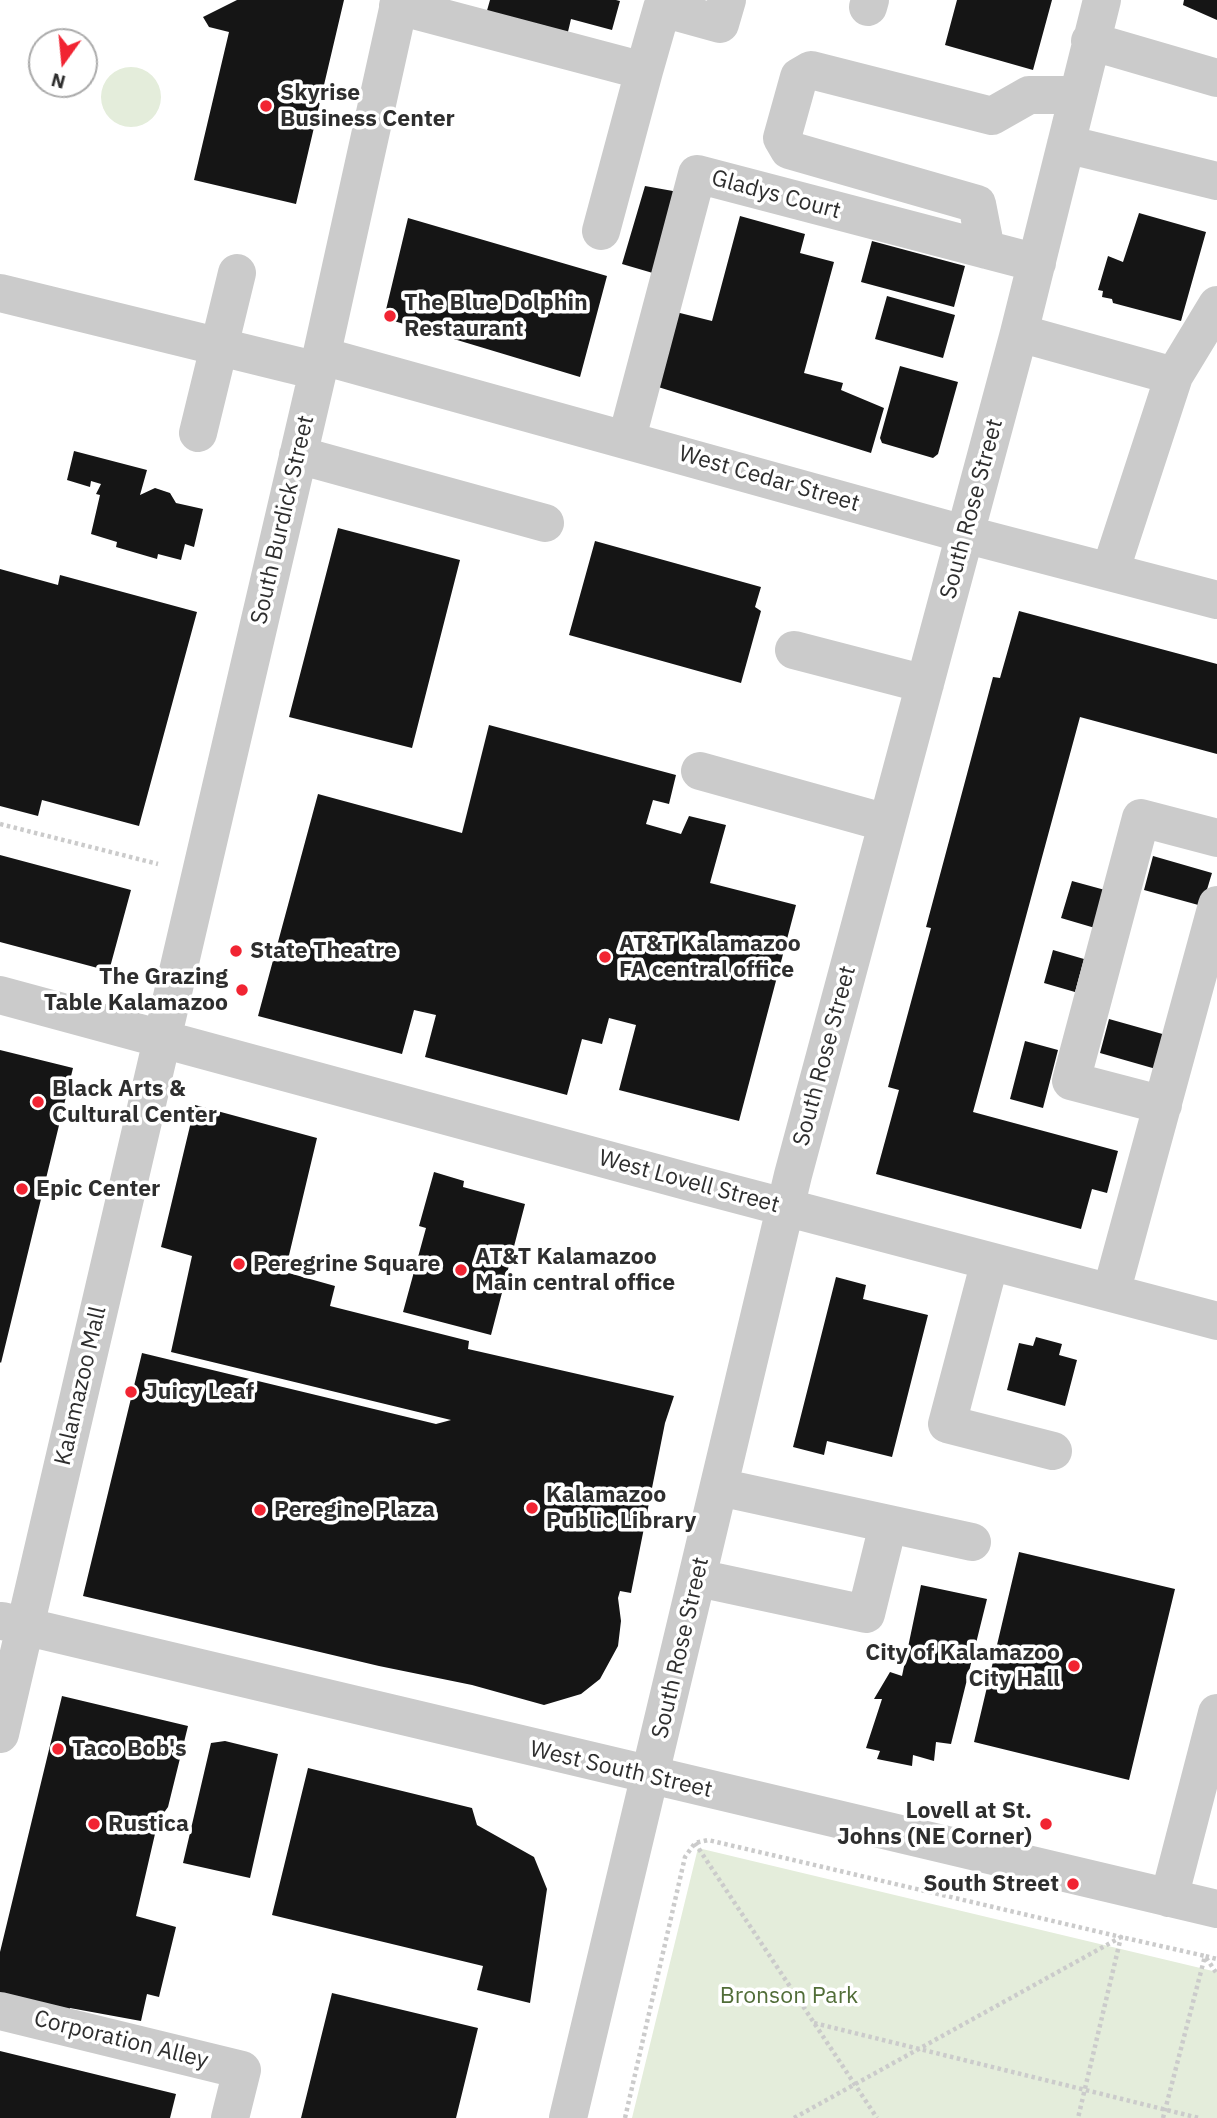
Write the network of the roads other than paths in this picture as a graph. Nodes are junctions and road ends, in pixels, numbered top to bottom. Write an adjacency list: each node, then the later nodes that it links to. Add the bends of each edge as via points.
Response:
1 (727, 0): 5 (street, via 720,24 662,8)
2 (1102, 0): 4 (street, South Rose Street)
3 (399, 3): 5 (street); 18 (street, South Burdick Street)
4 (1090, 41): 6 (street); 7 (street, South Rose Street)
5 (644, 71): 10 (street)
6 (1217, 78)
7 (1077, 95): 8 (street, South Rose Street); 11 (street, via 1029,95 992,116 811,70 799,77 782,138 789,150 977,204)
8 (1066, 144): 9 (street); 12 (street, South Rose Street)
9 (1217, 181)
10 (601, 231)
11 (986, 250): 12 (street, Gladys Court); 21 (street, Gladys Court, via 697,174)
12 (1037, 263): 16 (street, South Rose Street)
13 (237, 273): 17 (street)
14 (0, 293): 17 (street, West Cedar Street)
15 (1217, 305): 19 (street)
16 (1019, 333): 19 (street); 24 (street, South Rose Street)
17 (218, 349): 18 (street, West Cedar Street); 20 (street)
18 (320, 363): 21 (street, West Cedar Street); 22 (street, South Burdick Street)
19 (1174, 376): 25 (street)
20 (198, 433)
21 (627, 438): 24 (street, West Cedar Street)
22 (299, 455): 23 (street); 34 (street, South Burdick Street)
23 (545, 523)
24 (964, 534): 25 (street, West Cedar Street); 28 (street, South Rose Street)
25 (1110, 572): 26 (street, West Cedar Street)
26 (1217, 600)
27 (794, 650): 28 (street)
28 (925, 684): 30 (street, South Rose Street)
29 (700, 771): 30 (street)
30 (887, 823): 36 (street, South Rose Street)
31 (1217, 838): 35 (street, via 1141,818 1071,1081)
32 (1217, 905): 35 (street)
33 (0, 995): 34 (street, West Lovell Street)
34 (162, 1038): 36 (street, West Lovell Street); 45 (street, Kalamazoo Mall)
35 (1163, 1105): 38 (street)
36 (786, 1208): 37 (street, West Lovell Street); 41 (street, South Rose Street)
37 (990, 1261): 38 (street, West Lovell Street); 40 (street, via 947,1424)
38 (1111, 1293): 39 (street, West Lovell Street)
39 (1217, 1321)
40 (1053, 1451)
41 (719, 1488): 42 (street); 44 (street, South Rose Street)
42 (888, 1525): 43 (street); 44 (street, via 866,1614)
43 (972, 1542)
44 (698, 1578): 48 (street, South Rose Street)
45 (13, 1624): 47 (street, Kalamazoo Mall); 48 (street, West South Street)
46 (1217, 1713): 49 (street)
47 (0, 1734)
48 (650, 1777): 49 (street, West South Street); 53 (street, South Rose Street)
49 (1169, 1898): 50 (street, West South Street)
50 (1217, 1909)
51 (0, 2011): 52 (street, Corporation Alley, via 242,2070)
52 (230, 2118)
53 (568, 2118)

